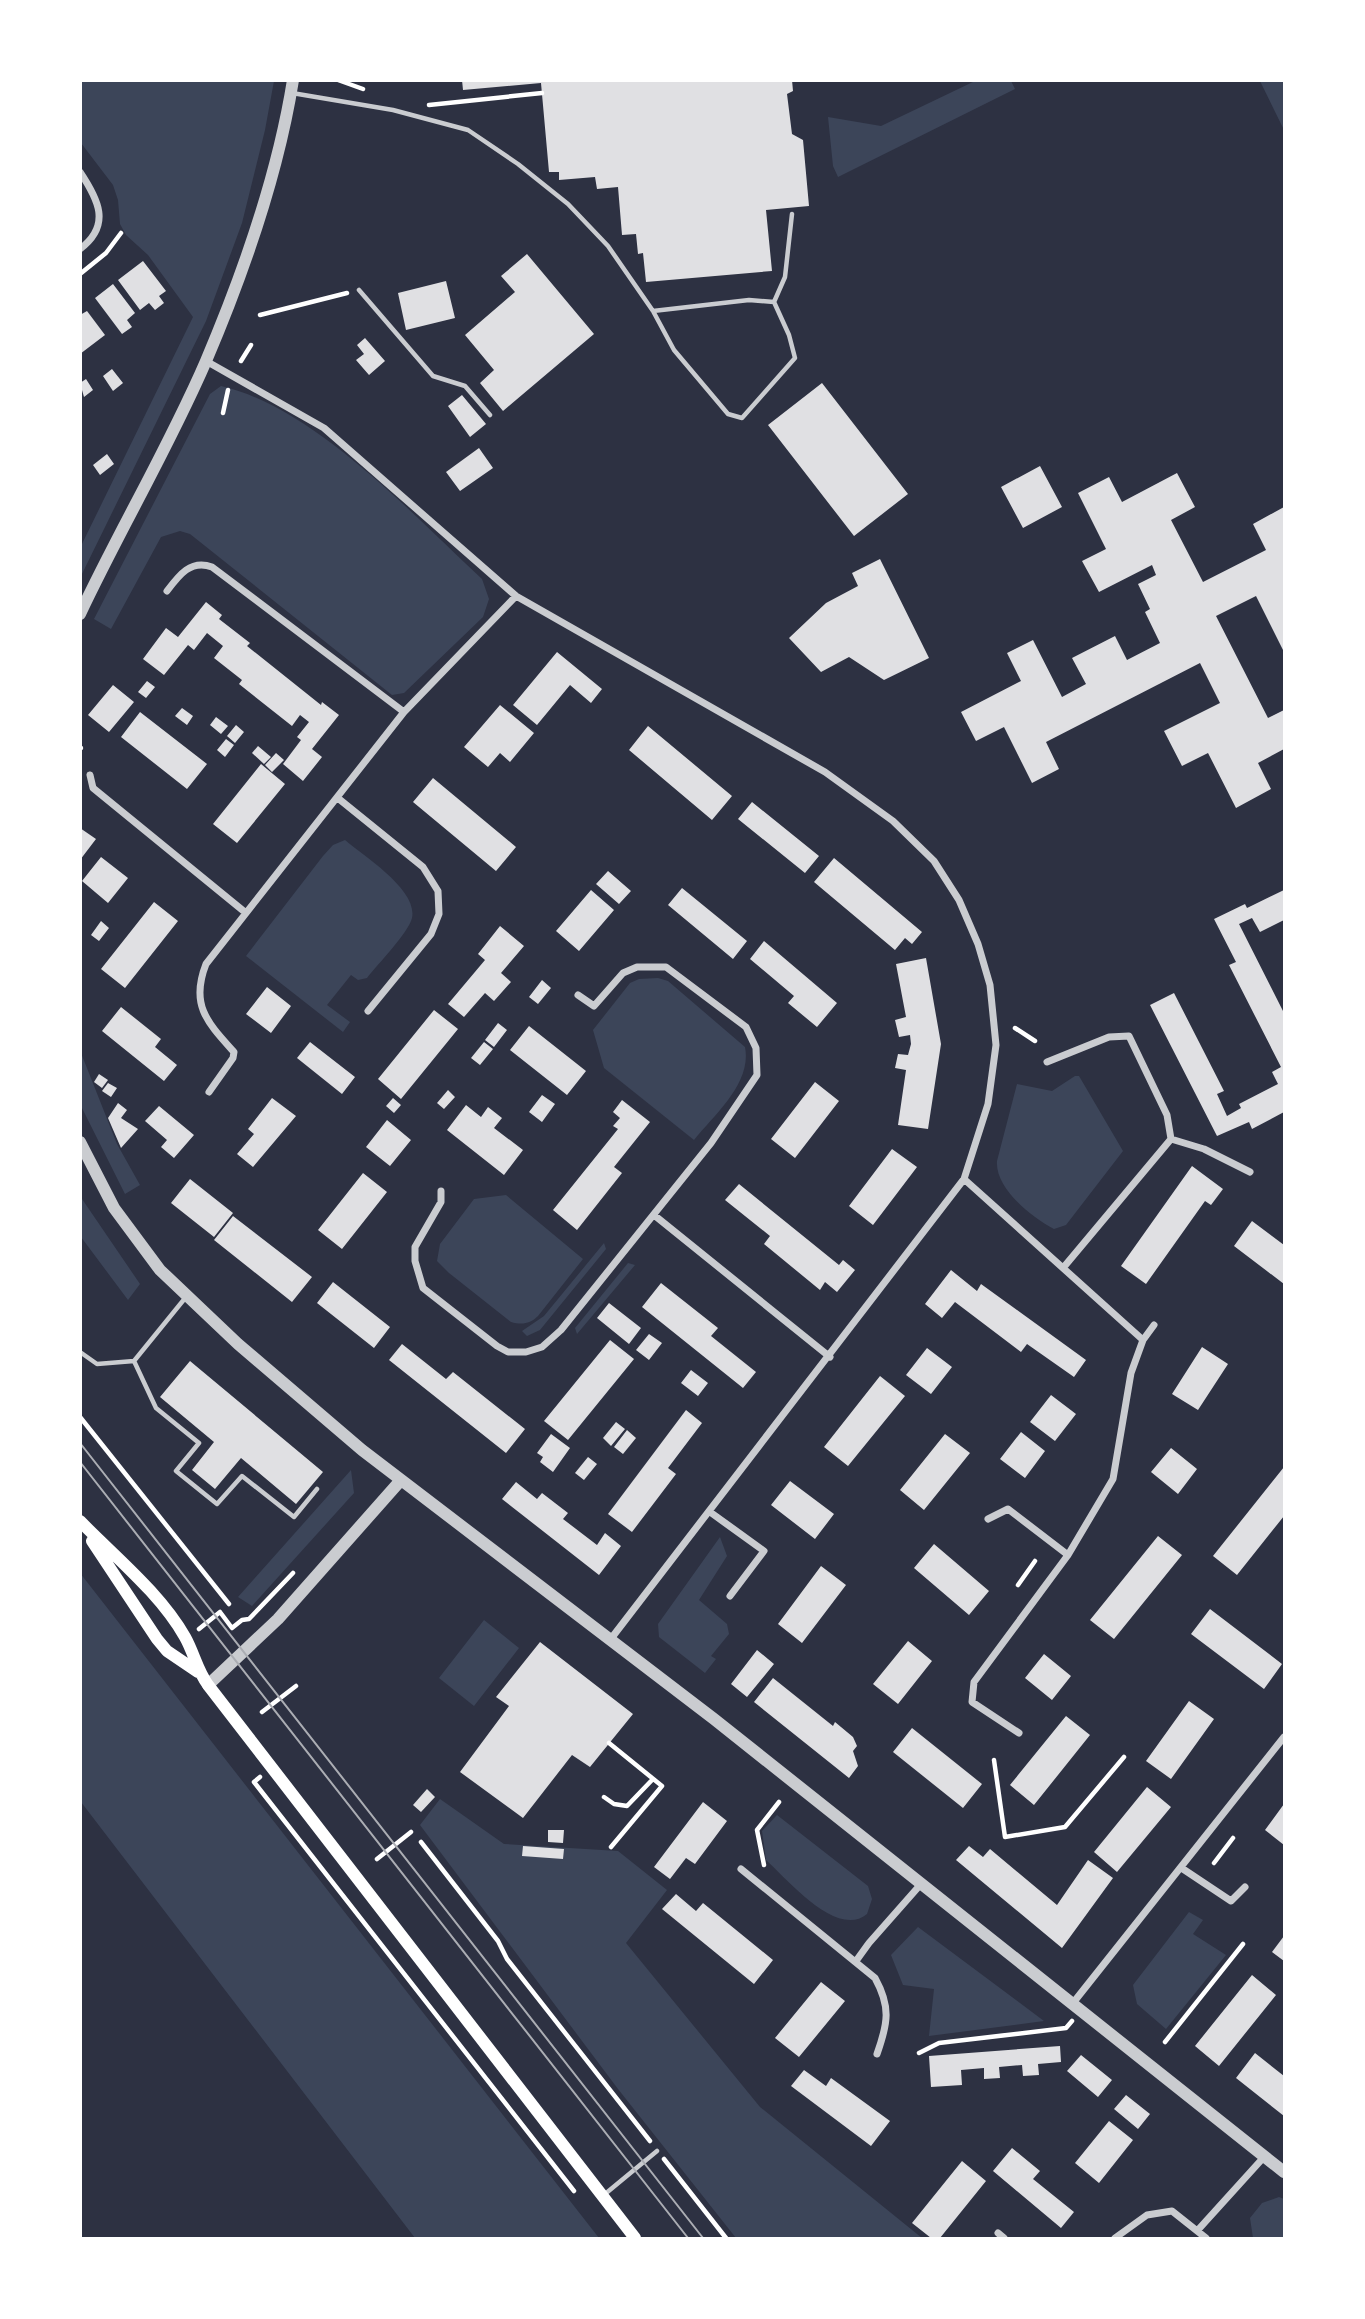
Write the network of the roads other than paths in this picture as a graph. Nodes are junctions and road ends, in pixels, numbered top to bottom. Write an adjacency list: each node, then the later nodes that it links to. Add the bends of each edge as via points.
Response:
1 (292, 87): 7 (lane, via 468,130 568,204 608,246); 8 (street, via 253,236)
2 (80, 172): 4 (street, via 100,204 101,219)
3 (792, 214): 6 (lane, via 785,277)
4 (80, 249)
5 (359, 290): 9 (lane, via 433,376 465,386)
6 (774, 302): 7 (lane, via 749,300); 7 (lane, via 795,358 742,418 728,414 674,350)
7 (653, 311)
8 (206, 361): 11 (street, via 324,428); 12 (street)
9 (490, 415)
10 (167, 591): 13 (street, via 192,566 212,567)
11 (516, 596): 13 (street); 24 (street, via 825,772 893,821 933,861 978,944 994,1021 996,1045 988,1104)
12 (80, 614)
13 (404, 712): 15 (street)
14 (90, 775): 16 (street, via 93,788)
15 (338, 799): 16 (street); 18 (street, via 423,867 438,891 439,914 431,934)
16 (246, 913): 20 (street, via 206,964 199,983 202,1012 234,1052)
17 (578, 995): 26 (street, via 594,1006 623,973 637,967 666,967 746,1027 756,1048 753,1084)
18 (368, 1011)
19 (1046, 1062): 21 (street, via 1109,1037 1129,1035 1167,1115)
20 (209, 1092)
21 (1171, 1139): 23 (street); 27 (street)
22 (80, 1142): 28 (street, via 114,1208)
23 (1250, 1172)
24 (964, 1179): 27 (street); 32 (street)
25 (442, 1191): 26 (street, via 441,1202 415,1247 423,1287 509,1352 542,1347 561,1330)
26 (654, 1215): 32 (street)
27 (1063, 1268): 30 (street)
28 (186, 1297): 33 (lane); 34 (street)
29 (1154, 1325): 30 (street)
30 (1143, 1340): 39 (street, via 1131,1373 1113,1479)
31 (80, 1353): 33 (lane, via 97,1364)
32 (830, 1357): 36 (street)
33 (134, 1361): 35 (lane, via 156,1408 200,1443 176,1471 217,1504 242,1476 294,1517)
34 (401, 1480): 41 (street); 43 (street, via 278,1619)
35 (317, 1489)
36 (710, 1512): 40 (street, via 764,1552); 41 (street)
37 (988, 1519): 39 (street, via 1008,1509)
38 (80, 1522): 42 (main road, via 157,1640); 42 (main road, via 160,1603 185,1637)
39 (1068, 1555): 44 (street, via 974,1682 972,1702)
40 (730, 1596)
41 (610, 1640): 48 (street)
42 (198, 1672): 43 (main road)
43 (208, 1685): 56 (main road)
44 (1018, 1733)
45 (1284, 1737): 47 (street)
46 (741, 1869): 50 (street)
47 (1183, 1869): 49 (street, via 1231,1901); 51 (street)
48 (921, 1884): 50 (street); 51 (street)
49 (1245, 1887)
50 (856, 1961): 52 (street, via 875,1978 888,2000)
51 (1078, 2007): 54 (street)
52 (877, 2054)
53 (657, 2151): 56 (lane)
54 (1264, 2157): 55 (street); 57 (street)
55 (1284, 2172)
56 (602, 2197): 58 (main road)
57 (1198, 2231): 59 (street, via 1172,2211 1147,2215); 60 (street)
58 (635, 2238)
59 (1115, 2238)
60 (1206, 2238)

